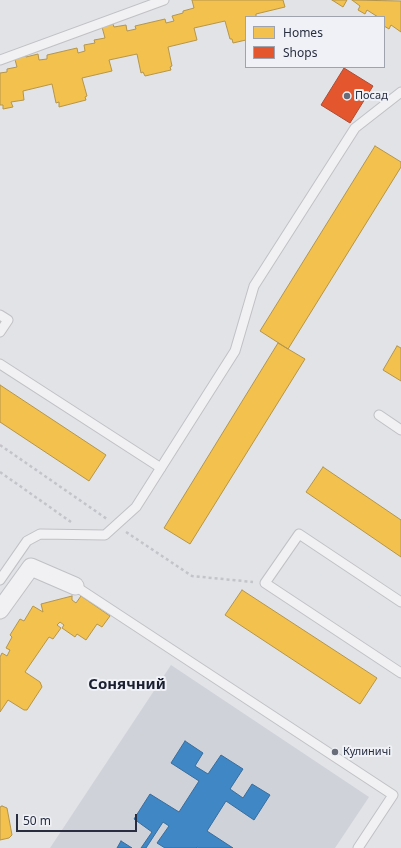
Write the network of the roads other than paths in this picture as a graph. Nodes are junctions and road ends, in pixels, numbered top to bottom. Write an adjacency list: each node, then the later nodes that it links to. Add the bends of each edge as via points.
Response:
1 (164, 0): 2 (lane)
2 (0, 60)
3 (401, 92): 9 (lane, via 355,128 254,286 235,351)
4 (0, 315): 5 (lane, via 8,320)
5 (0, 332)
6 (0, 364): 9 (lane)
7 (379, 415): 8 (lane)
8 (401, 430)
9 (161, 468): 10 (lane, via 136,506 105,535 40,534 27,541)
10 (0, 580)
11 (75, 586): 13 (street, via 32,567); 15 (lane, via 394,795)
12 (401, 602): 14 (lane, via 298,534 265,583)
13 (0, 610)
14 (401, 673)
15 (358, 848)

